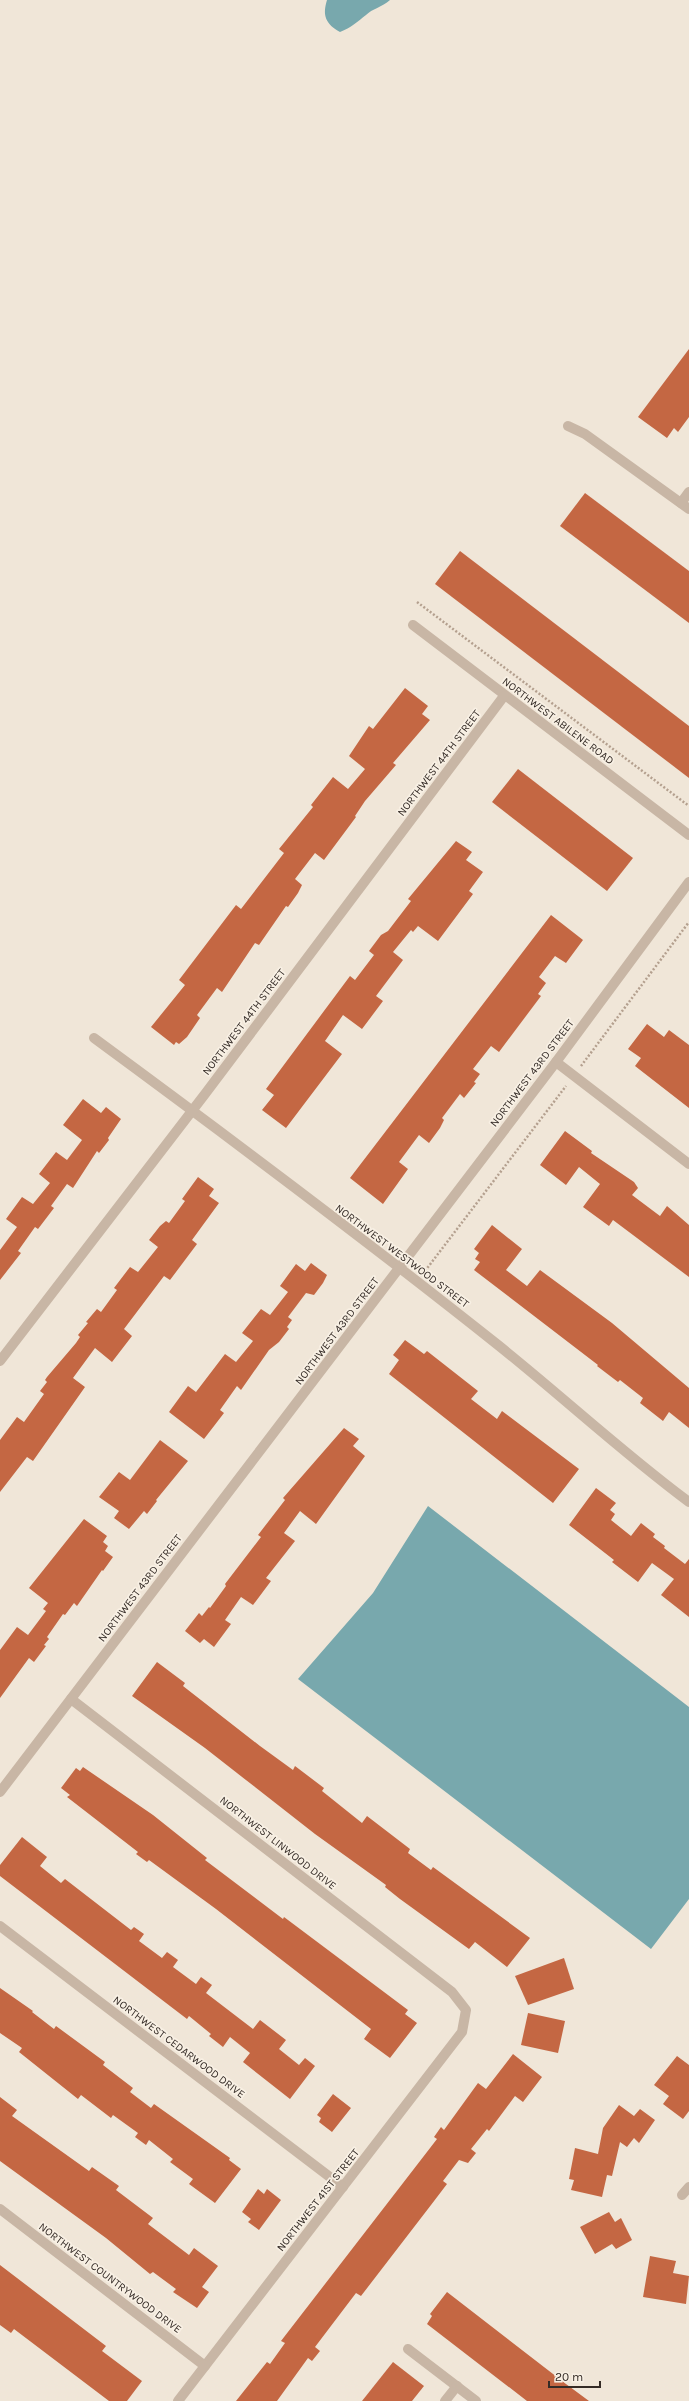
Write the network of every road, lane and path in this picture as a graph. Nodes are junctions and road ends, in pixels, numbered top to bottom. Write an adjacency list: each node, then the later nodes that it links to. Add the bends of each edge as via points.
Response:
1 (568, 426): 3 (street, via 585,434)
2 (689, 492): 3 (street)
3 (685, 506)
4 (418, 602): 7 (path)
5 (413, 625): 6 (street, NORTHWEST ABILENE ROAD)
6 (504, 696): 8 (street, NORTHWEST ABILENE ROAD); 14 (street, NORTHWEST 44TH STREET)
7 (689, 806)
8 (689, 835)
9 (689, 882): 12 (street, NORTHWEST 43RD STREET)
10 (689, 922): 13 (path)
11 (94, 1038): 14 (street, NORTHWEST WESTWOOD STREET)
12 (556, 1062): 13 (street); 16 (street, NORTHWEST 43RD STREET)
13 (574, 1076): 15 (street); 17 (path)
14 (192, 1110): 16 (street, NORTHWEST WESTWOOD STREET); 18 (street, NORTHWEST 44TH STREET)
15 (689, 1164)
16 (399, 1268): 17 (street, NORTHWEST WESTWOOD STREET); 20 (street, NORTHWEST 43RD STREET)
17 (418, 1281): 19 (street, NORTHWEST WESTWOOD STREET)
18 (0, 1361)
19 (689, 1502)
20 (71, 1699): 21 (street, NORTHWEST 43RD STREET); 23 (street, NORTHWEST LINWOOD DRIVE, via 452,1992)
21 (0, 1792)
22 (0, 1926): 24 (street, NORTHWEST CEDARWOOD DRIVE)
23 (466, 2010): 24 (street, NORTHWEST 41ST STREET, via 462,2032)
24 (343, 2187): 29 (street, NORTHWEST 41ST STREET)
25 (689, 2187): 26 (street)
26 (682, 2195)
27 (0, 2209): 29 (street, NORTHWEST COUNTRYWOOD DRIVE)
28 (408, 2349): 30 (street)
29 (205, 2366): 31 (street, NORTHWEST 41ST STREET)
30 (457, 2386): 32 (street); 33 (street)
31 (178, 2401)
32 (445, 2401)
33 (476, 2401)

